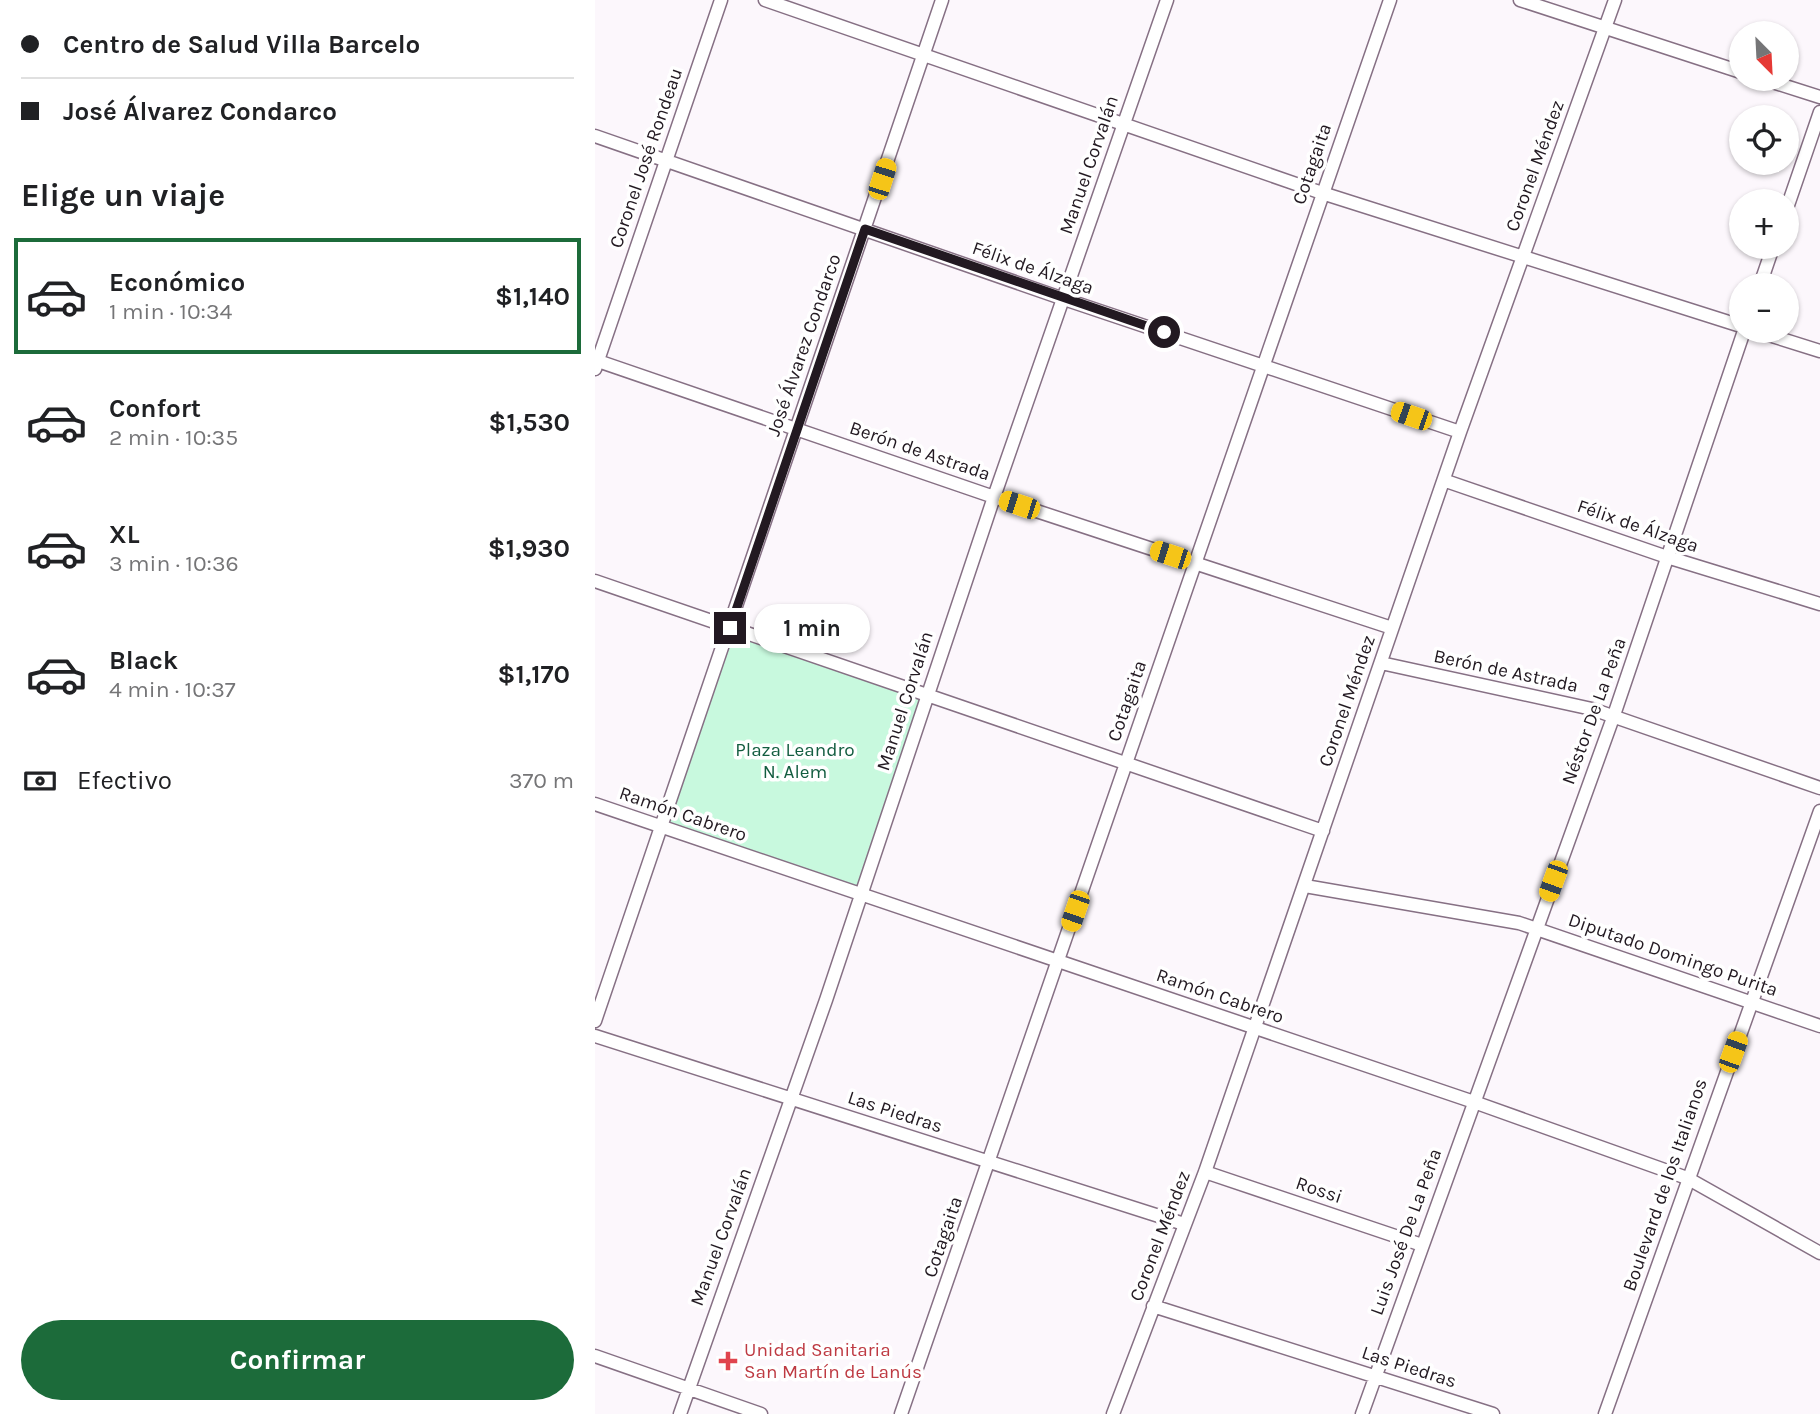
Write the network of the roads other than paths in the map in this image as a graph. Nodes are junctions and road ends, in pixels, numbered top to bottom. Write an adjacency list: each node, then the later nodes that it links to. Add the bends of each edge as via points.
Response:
1 (721, 0): 16 (street, Coronel José Rondeau)
2 (765, 0): 9 (street)
3 (941, 0): 9 (street, José Álvarez Condarco)
4 (1167, 0): 14 (street, Manuel Corvalán)
5 (1390, 0): 18 (street, Cotagaita)
6 (1520, 0): 8 (street)
7 (1615, 0): 8 (street, Coronel Méndez)
8 (1605, 28): 10 (street); 20 (street, Coronel Méndez)
9 (922, 55): 14 (street); 19 (street, José Álvarez Condarco)
10 (1729, 68)
11 (1799, 90): 12 (street)
12 (1820, 97)
13 (1820, 112): 17 (street)
14 (1123, 124): 18 (street); 21 (street, Manuel Corvalán)
15 (595, 136): 16 (street, Félix de Álzaga)
16 (666, 161): 19 (street, Félix de Álzaga); 26 (street, Coronel José Rondeau)
17 (1794, 189)
18 (1322, 193): 20 (street); 27 (street, Cotagaita)
19 (865, 229): 21 (street, Félix de Álzaga); 28 (street, José Álvarez Condarco)
20 (1523, 257): 22 (street); 29 (street, Coronel Méndez)
21 (1064, 299): 27 (street, Félix de Álzaga); 31 (street, Manuel Corvalán)
22 (1729, 322)
23 (1740, 343): 32 (street, Néstor De La Peña)
24 (1794, 343): 25 (street)
25 (1820, 351)
26 (596, 363): 28 (street, Berón de Astrada)
27 (1264, 366): 29 (street, Félix de Álzaga); 33 (street, Cotagaita)
28 (796, 428): 31 (street, Berón de Astrada); 36 (street, José Álvarez Condarco)
29 (1460, 432): 30 (street, Coronel Méndez)
30 (1446, 481): 32 (street, Félix de Álzaga); 37 (street, Coronel Méndez)
31 (994, 497): 33 (street, Berón de Astrada); 39 (street, Manuel Corvalán)
32 (1667, 557): 35 (street, Félix de Álzaga); 40 (street, Néstor De La Peña)
33 (1195, 563): 37 (street, Berón de Astrada); 41 (street, Cotagaita)
34 (595, 581): 36 (street)
35 (1820, 604)
36 (730, 628): 39 (street); 45 (street, José Álvarez Condarco)
37 (1392, 628): 38 (street, Coronel Méndez)
38 (1381, 663): 40 (street, Berón de Astrada); 46 (street, Coronel Méndez)
39 (927, 695): 41 (street); 48 (street, Manuel Corvalán)
40 (1613, 715): 42 (street, Berón de Astrada); 49 (street, Néstor De La Peña)
41 (1127, 761): 46 (street); 50 (street, Cotagaita)
42 (1820, 788)
43 (595, 804): 45 (street, Ramón Cabrero)
44 (1820, 811): 51 (street, Boulevard de los Italianos)
45 (660, 826): 48 (street, Ramón Cabrero); 52 (street, José Álvarez Condarco)
46 (1323, 831): 47 (street, Coronel Méndez)
47 (1305, 886): 49 (street, Diputado Domingo Purita); 54 (street, Coronel Méndez)
48 (860, 895): 50 (street, Ramón Cabrero); 56 (street, Manuel Corvalán)
49 (1535, 928): 51 (street, Diputado Domingo Purita); 57 (street, Néstor De La Peña)
50 (1058, 961): 54 (street, Ramón Cabrero); 58 (street, Cotagaita)
51 (1751, 1002): 53 (street, Diputado Domingo Purita); 60 (street, Boulevard de los Italianos)
52 (595, 1021)
53 (1820, 1026)
54 (1255, 1029): 57 (street, Ramón Cabrero); 59 (street, Coronel Méndez)
55 (595, 1036): 56 (street, Las Piedras)
56 (791, 1099): 58 (street, Las Piedras); 67 (street, Manuel Corvalán)
57 (1474, 1102): 60 (street, Ramón Cabrero); 62 (street, Luis José De La Peña)
58 (990, 1162): 61 (street, Las Piedras); 70 (street, Cotagaita)
59 (1205, 1172): 61 (street, Coronel Méndez); 62 (street, Rossi)
60 (1688, 1178): 63 (street, Ramón Cabrero); 74 (street, Boulevard de los Italianos)
61 (1184, 1224): 64 (street, Coronel Méndez)
62 (1422, 1245): 66 (street, Luis José De La Peña)
63 (1820, 1253)
64 (1153, 1306): 66 (street, Las Piedras); 71 (street, Coronel Méndez)
65 (595, 1356): 67 (street)
66 (1375, 1376): 72 (street, Luis José De La Peña); 73 (street, Las Piedras)
67 (688, 1388): 68 (street, Manuel Corvalán); 69 (street)
68 (680, 1414)
69 (761, 1414)
70 (901, 1414)
71 (1113, 1414)
72 (1362, 1414)
73 (1493, 1414)
74 (1605, 1414)

